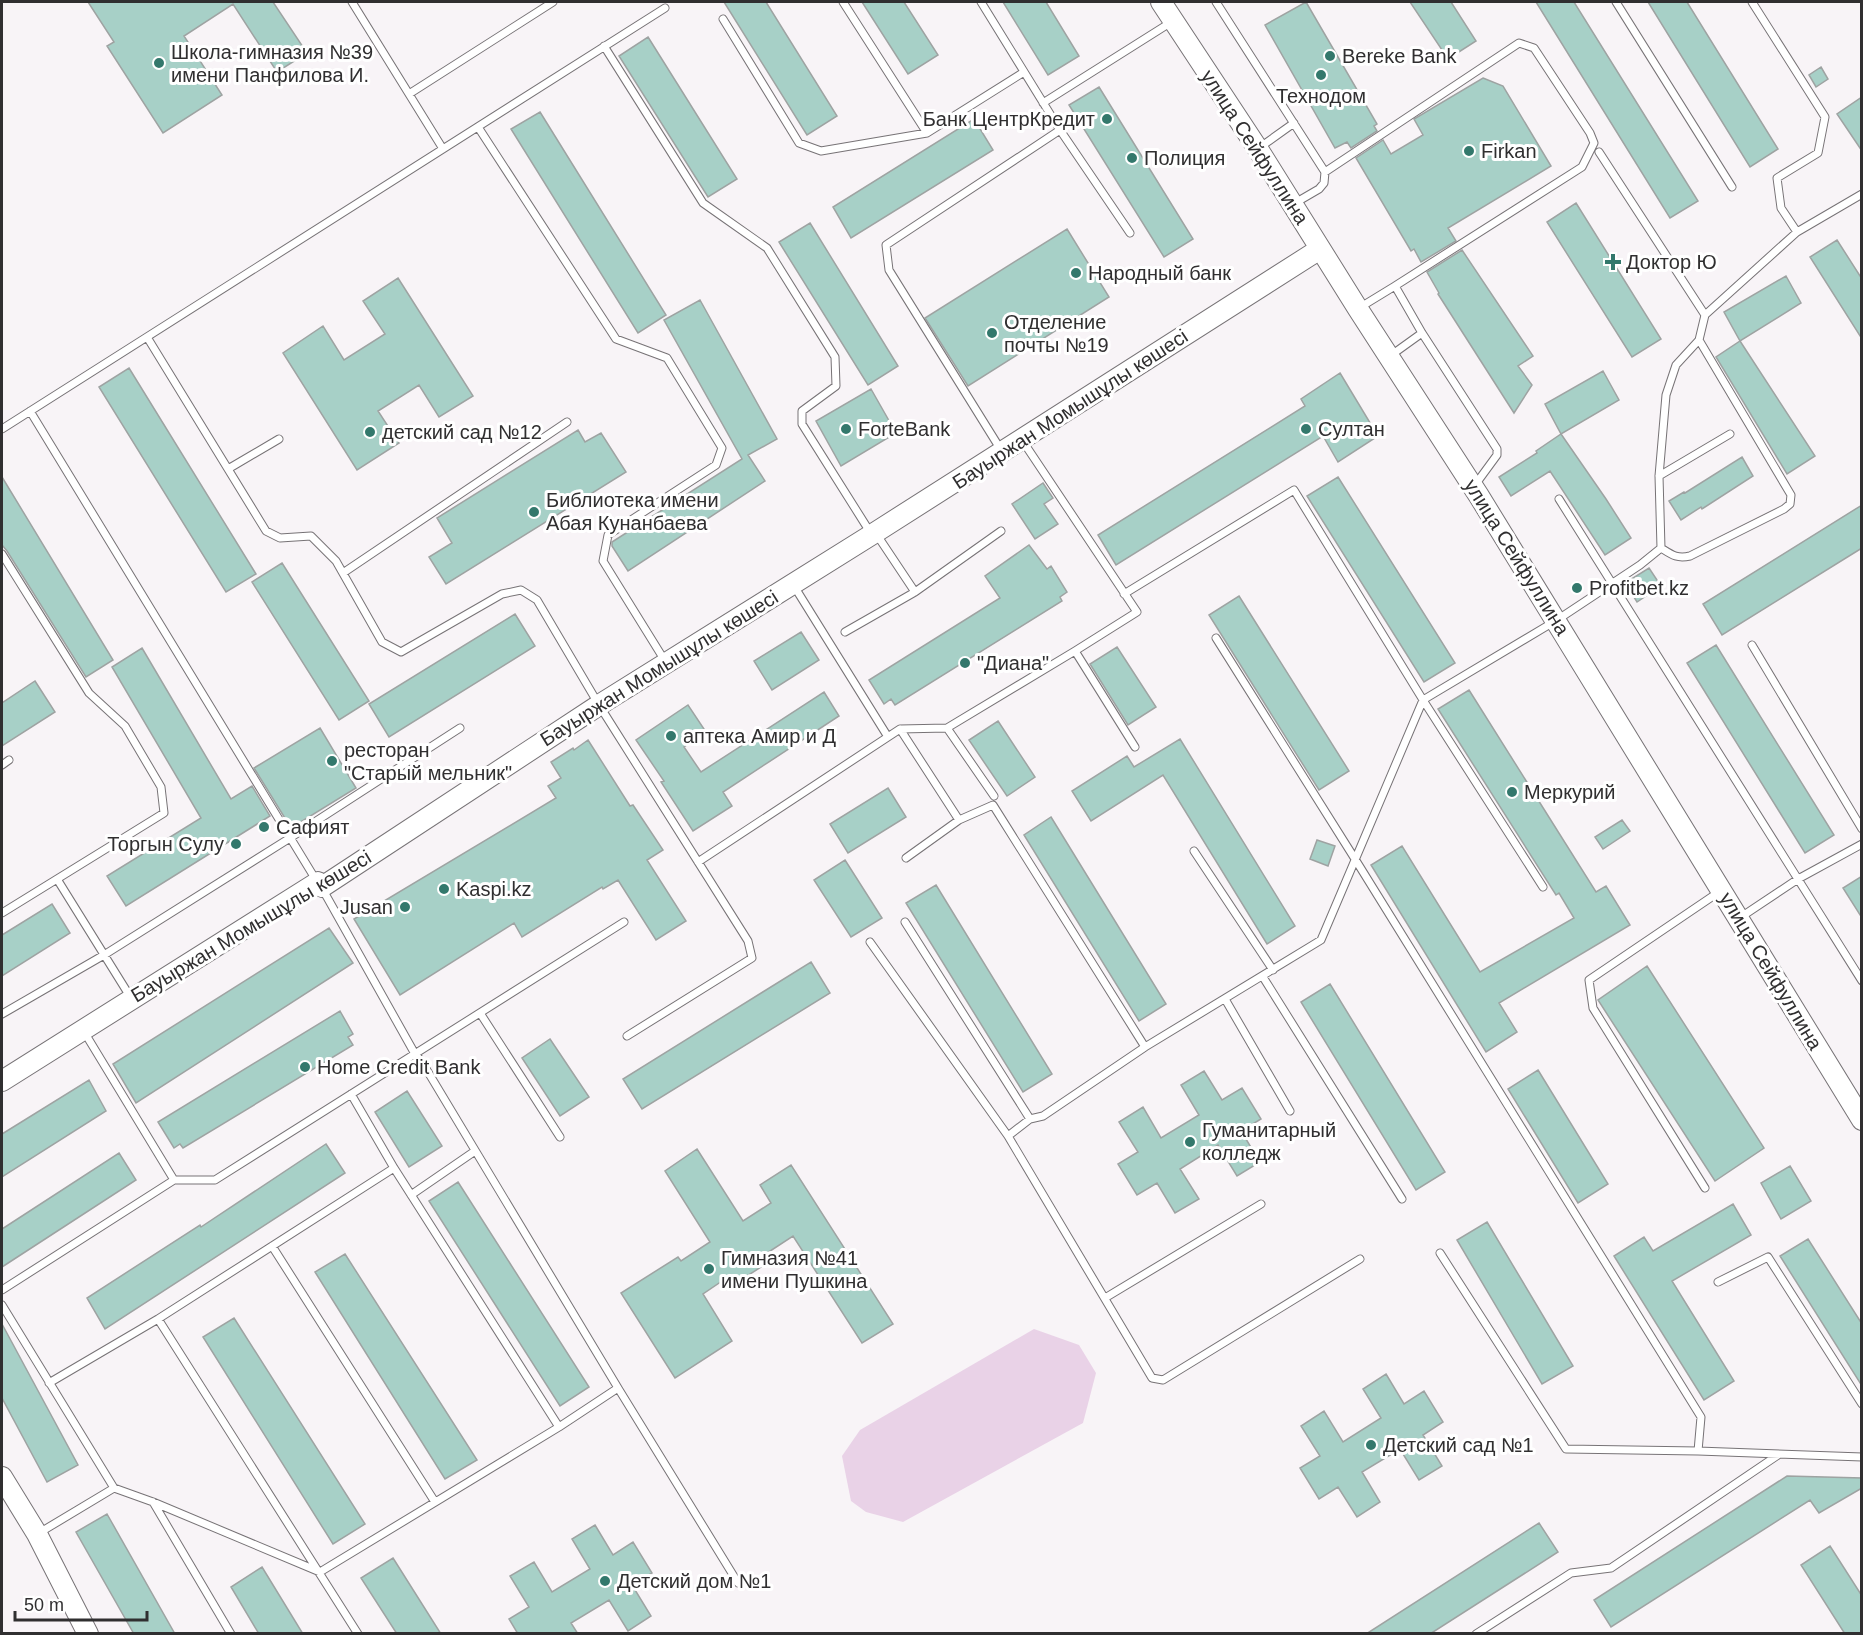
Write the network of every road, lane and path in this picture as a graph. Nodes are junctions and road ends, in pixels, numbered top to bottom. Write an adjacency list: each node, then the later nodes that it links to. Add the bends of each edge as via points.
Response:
1 (352, 2): 14 (lane)
2 (553, 2): 14 (lane)
3 (843, 2): 19 (lane)
4 (981, 2): 13 (lane)
5 (1161, 2): 11 (street, улица Сейфуллина)
6 (1216, 2): 16 (lane)
7 (1616, 2): 24 (lane)
8 (1752, 2): 27 (lane, via 1825,117 1818,153 1777,178 1781,208)
9 (665, 8): 12 (lane)
10 (723, 20): 19 (lane, via 799,143 821,150)
11 (1173, 21): 15 (lane); 21 (street, улица Сейфуллина)
12 (604, 46): 17 (lane); 49 (lane, via 703,203 767,249 835,357 836,386 801,411 802,423)
13 (1024, 72): 15 (lane); 19 (lane)
14 (409, 94): 20 (lane)
15 (1043, 103): 18 (lane)
16 (1294, 123): 21 (lane); 23 (lane)
17 (478, 127): 20 (lane); 62 (lane, via 616,339 667,358 722,448 716,465 608,535 603,561)
18 (1060, 130): 28 (lane); 43 (lane, via 886,245 889,270)
19 (927, 133)
20 (443, 149): 34 (lane)
21 (1258, 149): 26 (street, улица Сейфуллина)
22 (1599, 152): 32 (lane)
23 (1325, 172): 26 (lane, via 1319,189); 30 (lane, via 1519,43 1534,48 1590,133 1594,143 1582,167)
24 (1732, 188)
25 (1861, 196): 27 (lane)
26 (1293, 205): 29 (street, улица Сейфуллина)
27 (1797, 232): 32 (lane)
28 (1130, 233)
29 (1320, 249): 31 (street, улица Сейфуллина); 42 (street, Бауыржан Момышұлы көшесі)
30 (1395, 286): 31 (lane); 33 (lane)
31 (1358, 309): 36 (street, улица Сейфуллина)
32 (1705, 315): 35 (lane)
33 (1422, 333): 36 (lane); 46 (lane, via 1497,449 1497,455)
34 (147, 337): 37 (lane); 44 (lane)
35 (1699, 340): 45 (lane, via 1676,365 1666,395); 50 (lane, via 1791,495 1790,504 1690,556 1681,558)
36 (1389, 356): 46 (street, улица Сейфуллина)
37 (30, 411): 39 (lane); 75 (lane)
38 (567, 422): 52 (lane)
39 (2, 429)
40 (1730, 434): 45 (lane)
41 (279, 439): 44 (lane)
42 (1022, 440): 43 (street, Бауыржан Момышұлы көшесі); 56 (lane)
43 (1002, 452): 49 (street, Бауыржан Момышұлы көшесі)
44 (228, 469): 52 (lane, via 266,531 280,538 311,536)
45 (1659, 476): 50 (lane)
46 (1473, 487): 57 (street, улица Сейфуллина)
47 (1559, 499): 53 (lane)
48 (1002, 531): 55 (lane)
49 (874, 533): 54 (street, Бауыржан Момышұлы көшесі); 55 (lane)
50 (1661, 548): 53 (lane)
51 (2, 554): 81 (lane, via 89,693 125,726 161,787 164,813)
52 (343, 573): 64 (lane, via 382,642 401,652 502,594 521,590 537,600)
53 (1613, 583): 57 (lane); 82 (lane)
54 (793, 584): 62 (street, Бауыржан Момышұлы көшесі); 68 (lane)
55 (915, 592): 58 (lane)
56 (1124, 594): 61 (lane, via 1137,612); 63 (lane, via 1294,490)
57 (1557, 620): 63 (lane); 85 (street, улица Сейфуллина)
58 (845, 632)
59 (1216, 638): 79 (lane)
60 (1752, 645): 74 (lane)
61 (1075, 651): 66 (lane); 69 (lane)
62 (666, 663): 64 (street, Бауыржан Момышұлы көшесі)
63 (1423, 700): 79 (lane); 84 (lane)
64 (599, 705): 80 (lane); 83 (street, Бауыржан Момышұлы көшесі)
65 (460, 728): 75 (lane)
66 (947, 728): 67 (lane); 72 (lane)
67 (900, 729): 68 (lane); 73 (lane)
68 (888, 737): 80 (lane)
69 (1136, 747)
70 (9, 760): 71 (lane)
71 (2, 765)
72 (994, 796)
73 (959, 820): 78 (lane); 101 (lane, via 993,805)
74 (1862, 829)
75 (290, 838): 83 (lane); 91 (lane)
76 (1862, 844): 82 (lane)
77 (1194, 850): 92 (lane)
78 (906, 858)
79 (1355, 859): 92 (lane, via 1321,940); 129 (lane, via 1701,1417)
80 (698, 862): 100 (lane, via 748,941 752,958)
81 (57, 879): 86 (lane); 91 (lane)
82 (1798, 879): 87 (lane); 94 (lane)
83 (320, 884): 95 (street, Бауыржан Момышұлы көшесі); 102 (lane)
84 (1543, 887)
85 (1721, 890): 87 (street, улица Сейфуллина); 113 (lane, via 1589,980 1593,1008)
86 (2, 913)
87 (1739, 918): 107 (street, улица Сейфуллина)
88 (624, 922): 97 (lane)
89 (905, 922): 106 (lane)
90 (870, 942): 108 (lane)
91 (104, 955): 95 (lane); 98 (lane)
92 (1274, 970): 93 (lane)
93 (1263, 977): 96 (lane); 115 (lane)
94 (1862, 981)
95 (131, 998): 99 (street, Бауыржан Момышұлы көшесі)
96 (1226, 999): 101 (lane); 105 (lane)
97 (480, 1013): 102 (lane); 109 (lane)
98 (2, 1014)
99 (83, 1030): 103 (street, Бауыржан Момышұлы көшесі); 112 (lane)
100 (627, 1036)
101 (1145, 1047): 106 (lane, via 1043,1116)
102 (415, 1054): 104 (lane); 110 (lane)
103 (2, 1081)
104 (351, 1094): 111 (lane); 112 (lane, via 215,1180)
105 (1290, 1111)
106 (1030, 1119): 108 (lane)
107 (1862, 1120)
108 (1008, 1136): 122 (lane)
109 (560, 1137)
110 (475, 1151): 114 (lane); 126 (lane)
111 (394, 1168): 114 (lane); 117 (lane)
112 (174, 1180): 121 (lane)
113 (1705, 1188)
114 (411, 1195): 128 (lane)
115 (1402, 1199)
116 (1261, 1204): 122 (lane)
117 (272, 1246): 124 (lane); 135 (lane)
118 (1440, 1253): 129 (lane, via 1566,1449)
119 (1360, 1259): 122 (lane, via 1163,1380 1152,1378)
120 (1718, 1282): 127 (lane, via 1767,1257)
121 (2, 1290)
122 (1105, 1298)
123 (2, 1305): 125 (lane)
124 (158, 1319): 125 (lane); 137 (lane)
125 (49, 1383): 133 (lane)
126 (618, 1388): 128 (lane); 138 (lane)
127 (1862, 1404)
128 (559, 1427): 135 (lane)
129 (1698, 1451): 130 (lane)
130 (1778, 1455): 131 (lane); 142 (lane, via 1611,1568 1571,1573)
131 (1862, 1457)
132 (4, 1486): 136 (street)
133 (114, 1488): 134 (lane); 136 (lane)
134 (153, 1502): 137 (lane); 140 (lane)
135 (435, 1502): 137 (lane)
136 (37, 1534): 139 (street)
137 (320, 1572): 141 (lane)
138 (738, 1583)
139 (88, 1634)
140 (231, 1634)
141 (358, 1634)
142 (1476, 1634)

